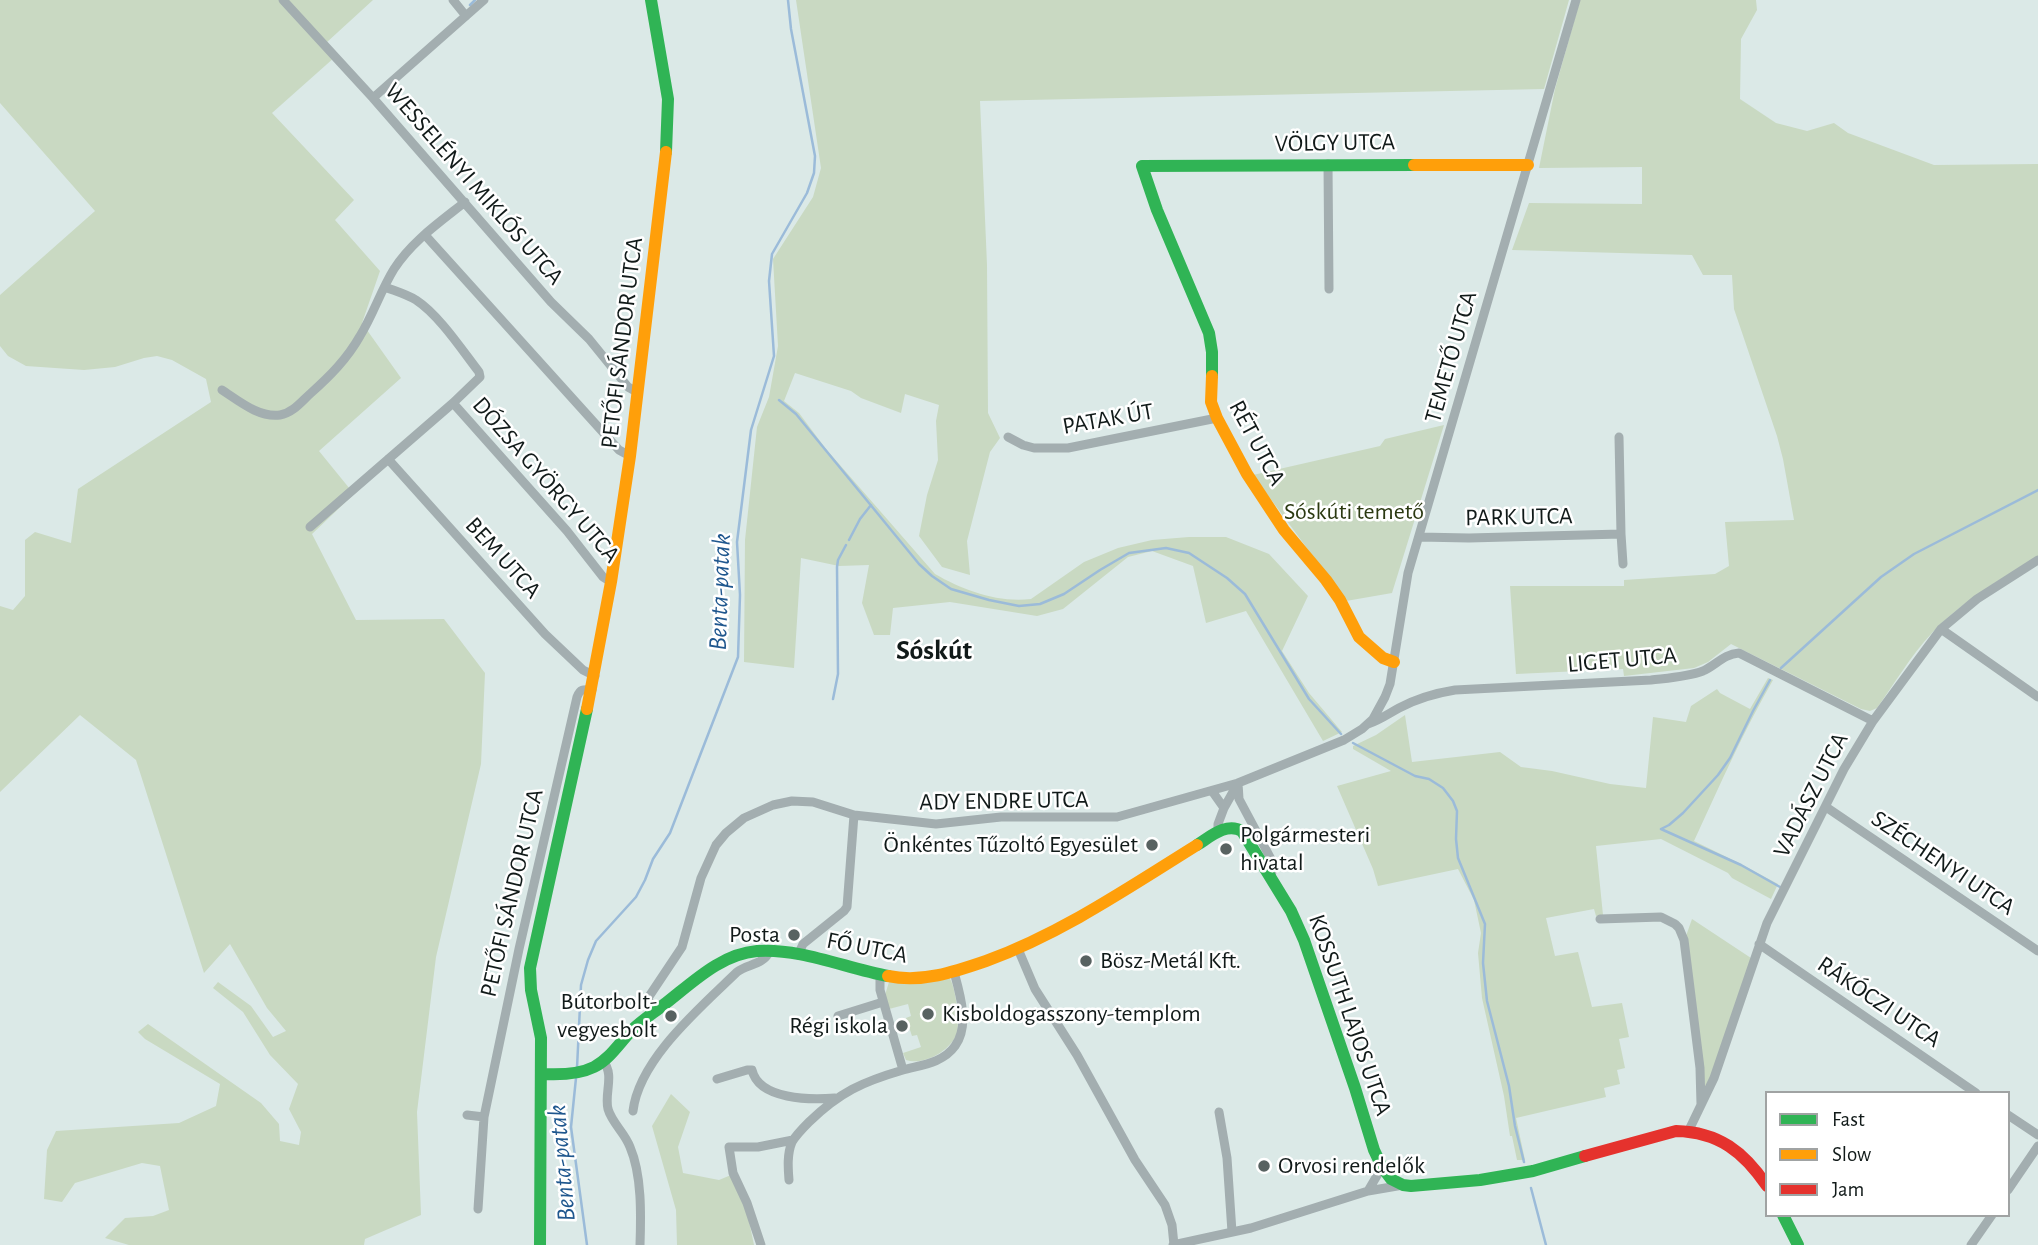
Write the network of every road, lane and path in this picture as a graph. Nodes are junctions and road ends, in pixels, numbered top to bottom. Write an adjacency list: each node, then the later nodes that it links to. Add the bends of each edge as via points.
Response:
1 (284, 0): 7 (street, WESSELÉNYI MIKLÓS UTCA)
2 (453, 0): 6 (street)
3 (484, 0): 6 (street)
4 (651, 0): 16 (street, PETŐFI SÁNDOR UTCA, via 668,99)
5 (1576, 0): 9 (street, TEMETŐ UTCA)
6 (466, 16): 7 (street)
7 (373, 99): 11 (street, WESSELÉNYI MIKLÓS UTCA)
8 (1328, 164): 9 (street, VÖLGY UTCA); 10 (street, VÖLGY UTCA); 14 (street)
9 (1528, 164): 25 (street, TEMETŐ UTCA)
10 (1142, 166): 18 (street, RÉT UTCA, via 1209,333 1211,402)
11 (465, 202): 12 (street); 16 (street, WESSELÉNYI MIKLÓS UTCA)
12 (425, 235): 13 (street, via 406,252); 21 (street, via 619,450)
13 (385, 287): 15 (street, via 347,356 294,408 279,415 265,414); 17 (street, via 420,303 479,372 480,377)
14 (1329, 289)
15 (222, 390)
16 (637, 392): 21 (street, PETŐFI SÁNDOR UTCA)
17 (453, 402): 22 (street); 28 (street, DÓZSA GYÖRGY UTCA)
18 (1217, 418): 19 (street, PATAK ÚT, via 1064,448 1034,448); 30 (street, RÉT UTCA, via 1247,474 1340,600 1359,637)
19 (1008, 437)
20 (1619, 438): 24 (street)
21 (630, 456): 28 (street, PETŐFI SÁNDOR UTCA)
22 (388, 459): 23 (street); 31 (street, BEM UTCA, via 545,634)
23 (310, 527)
24 (1621, 534): 25 (street, PARK UTCA); 27 (street)
25 (1419, 537): 30 (street, TEMETŐ UTCA)
26 (2038, 560): 29 (street, VADÁSZ UTCA, via 1977,599)
27 (1623, 564)
28 (611, 582): 31 (street, PETŐFI SÁNDOR UTCA)
29 (1941, 629): 33 (street); 36 (street, VADÁSZ UTCA)
30 (1394, 662): 34 (street, TEMETŐ UTCA)
31 (595, 676): 32 (street, PETŐFI SÁNDOR UTCA)
32 (592, 690): 58 (street, PETŐFI SÁNDOR UTCA, via 530,968); 69 (street, PETŐFI SÁNDOR UTCA, via 584,689 577,697)
33 (2038, 696)
34 (1385, 697): 35 (street); 37 (street, TEMETŐ UTCA)
35 (1399, 708): 36 (street, LIGET UTCA, via 1454,690 1676,677 1739,653); 37 (street, LIGET UTCA)
36 (1872, 721): 40 (street, VADÁSZ UTCA)
37 (1368, 724): 38 (street, LIGET UTCA, via 1344,740)
38 (1238, 783): 39 (street, ADY ENDRE UTCA); 41 (street); 44 (street, via 1239,799 1271,859)
39 (1212, 791): 41 (street); 42 (street, ADY ENDRE UTCA, via 1117,817 1001,817 936,824)
40 (1826, 807): 46 (street, VADÁSZ UTCA); 48 (street, SZÉCHENYI UTCA)
41 (1224, 808): 43 (street)
42 (854, 815): 50 (street, via 848,906 803,944); 54 (street, ADY ENDRE UTCA, via 813,803 782,803 744,818 720,839 701,878 682,947 648,998)
43 (1218, 832): 44 (street, KOSSUTH LAJOS UTCA, via 1234,827 1242,830); 47 (street, FŐ UTCA)
44 (1271, 877): 74 (street, KOSSUTH LAJOS UTCA, via 1304,940)
45 (1600, 919): 63 (street, VADÁSZ UTCA, via 1661,917 1679,928 1686,951)
46 (1759, 944): 60 (street, RÁKÓCZI UTCA); 63 (street, VADÁSZ UTCA)
47 (1018, 949): 51 (street, FŐ UTCA); 87 (street, via 1035,989 1165,1205)
48 (2038, 951)
49 (769, 952): 50 (street, FŐ UTCA); 54 (street, FŐ UTCA, via 730,958); 65 (street, via 761,962 740,969 675,1032 649,1070)
50 (798, 955): 52 (street, FŐ UTCA)
51 (954, 972): 52 (street, FŐ UTCA, via 914,979); 57 (street, via 962,1018 956,1044 934,1062)
52 (880, 975): 53 (street)
53 (883, 1002): 55 (street); 57 (street)
54 (653, 1013): 56 (street, FŐ UTCA)
55 (838, 1016)
56 (599, 1064): 58 (street, via 584,1071); 85 (street, via 609,1073 609,1111 634,1158)
57 (903, 1070): 61 (street)
58 (542, 1074): 84 (street, PETŐFI SÁNDOR UTCA)
59 (717, 1079): 62 (street, via 751,1070 768,1089)
60 (1973, 1091)
61 (835, 1098): 62 (street); 64 (street)
62 (817, 1099): 64 (street)
63 (1701, 1106): 70 (street, VADÁSZ UTCA)
64 (821, 1110): 72 (street)
65 (633, 1111)
66 (1219, 1112): 83 (street)
67 (467, 1115): 69 (street)
68 (2010, 1116): 71 (street)
69 (484, 1117): 80 (street)
70 (1689, 1130): 76 (street, via 1735,1150); 77 (street, via 1527,1172)
71 (2038, 1135)
72 (793, 1140): 75 (street); 86 (street, via 729,1147 733,1173)
73 (2038, 1146): 78 (street)
74 (1382, 1167): 77 (street); 79 (street)
75 (789, 1180)
76 (1765, 1183)
77 (1403, 1185): 79 (street)
78 (2010, 1188)
79 (1368, 1191): 83 (street)
80 (478, 1209)
81 (1784, 1217): 88 (street)
82 (1991, 1217): 89 (street)
83 (1231, 1232): 87 (street)
84 (540, 1245)
85 (640, 1245)
86 (761, 1245)
87 (1174, 1245)
88 (1798, 1245)
89 (1971, 1245)

